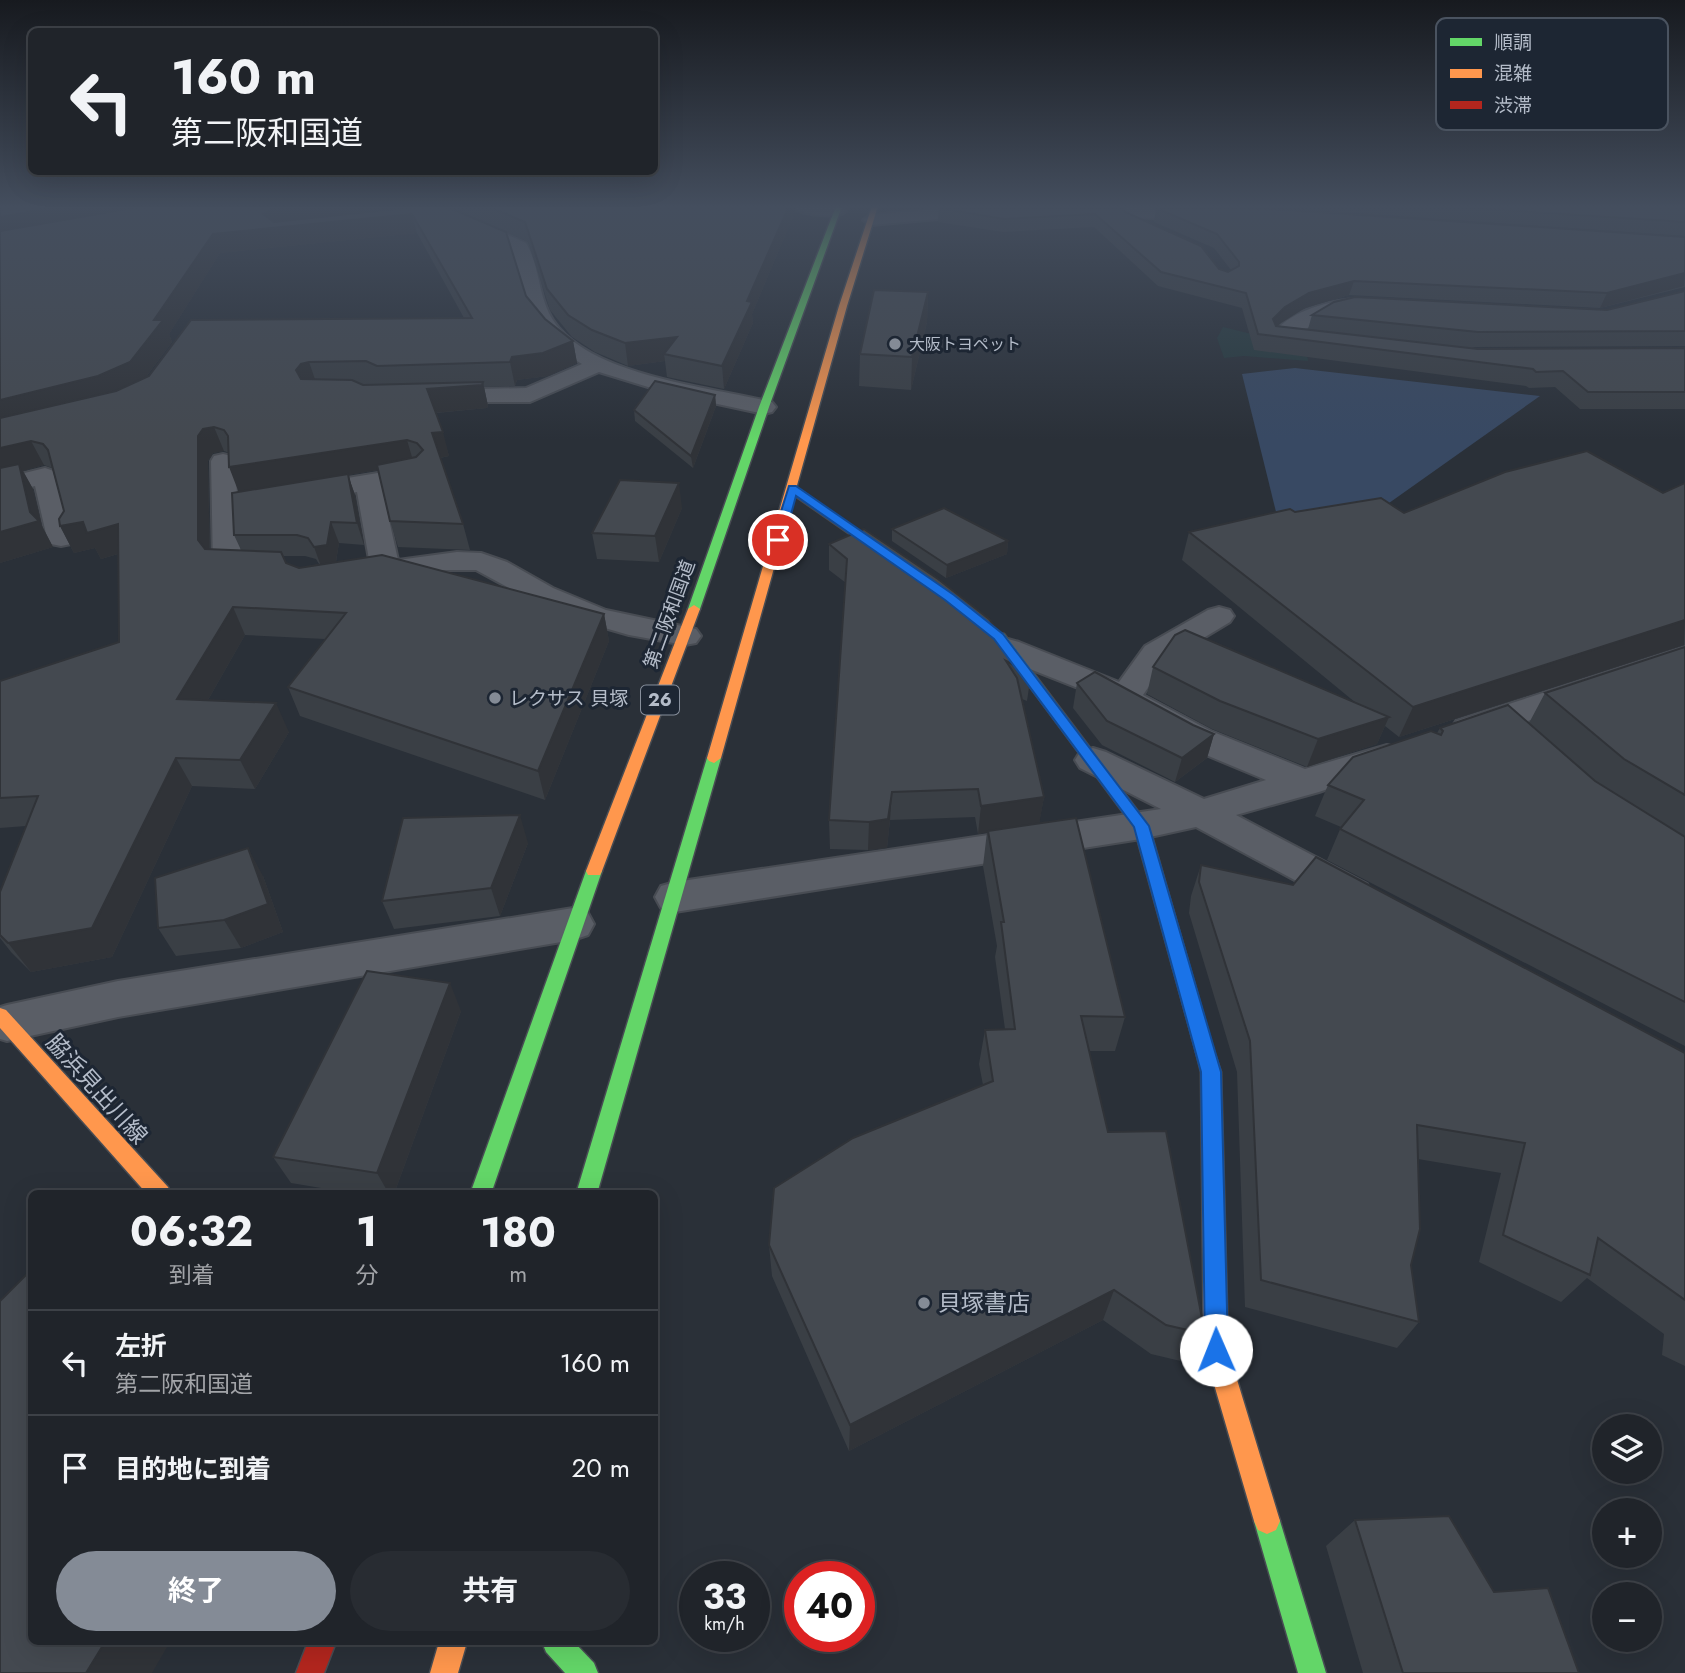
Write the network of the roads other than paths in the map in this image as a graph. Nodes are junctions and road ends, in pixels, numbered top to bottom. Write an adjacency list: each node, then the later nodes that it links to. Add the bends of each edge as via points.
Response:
1 (531, 284): 6 (street, via 547,327)
2 (810, 284): 8 (main road, 第二阪和国道 / 26)
3 (850, 284): 13 (main road)
4 (1378, 306): 5 (street, via 1330,307 1303,318 1281,336)
5 (1308, 339)
6 (597, 365): 7 (street, via 530,395); 8 (street)
7 (410, 398)
8 (764, 407): 21 (main road, 第二阪和国道 / 26)
9 (223, 461): 16 (street, via 238,504 227,567)
10 (414, 475): 11 (street)
11 (368, 482): 14 (street); 18 (street)
12 (0, 487): 15 (street, via 46,476)
13 (793, 489): 17 (main road); 31 (main road)
14 (277, 498)
15 (61, 538)
16 (292, 568)
17 (909, 570)
18 (386, 571): 19 (street); 21 (street, via 450,561 481,562 598,619)
19 (347, 577)
20 (1219, 617): 24 (street, via 1156,653)
21 (685, 636): 33 (main road, 第二阪和国道 / 26)
22 (999, 639): 24 (street); 27 (main road)
23 (1685, 657): 25 (street)
24 (1124, 698): 28 (street, via 1199,739)
25 (1498, 719): 26 (street); 28 (street)
26 (1529, 746)
27 (1093, 760): 29 (street); 30 (main road)
28 (1306, 783): 29 (street)
29 (1201, 813): 30 (street); 32 (street)
30 (1141, 826): 31 (street); 44 (main road, via 1211,1072 1216,1350)
31 (675, 897): 37 (main road)
32 (1383, 910)
33 (573, 924): 34 (street); 36 (main road, 第二阪和国道 / 26)
34 (4, 1019): 35 (main road, 脇浜見出川線)
35 (157, 1190)
36 (482, 1190)
37 (587, 1190)
38 (321, 1645): 41 (main road)
39 (452, 1645): 42 (main road)
40 (559, 1645): 43 (main road)
41 (310, 1673)
42 (444, 1673)
43 (584, 1673)
44 (1312, 1673)

